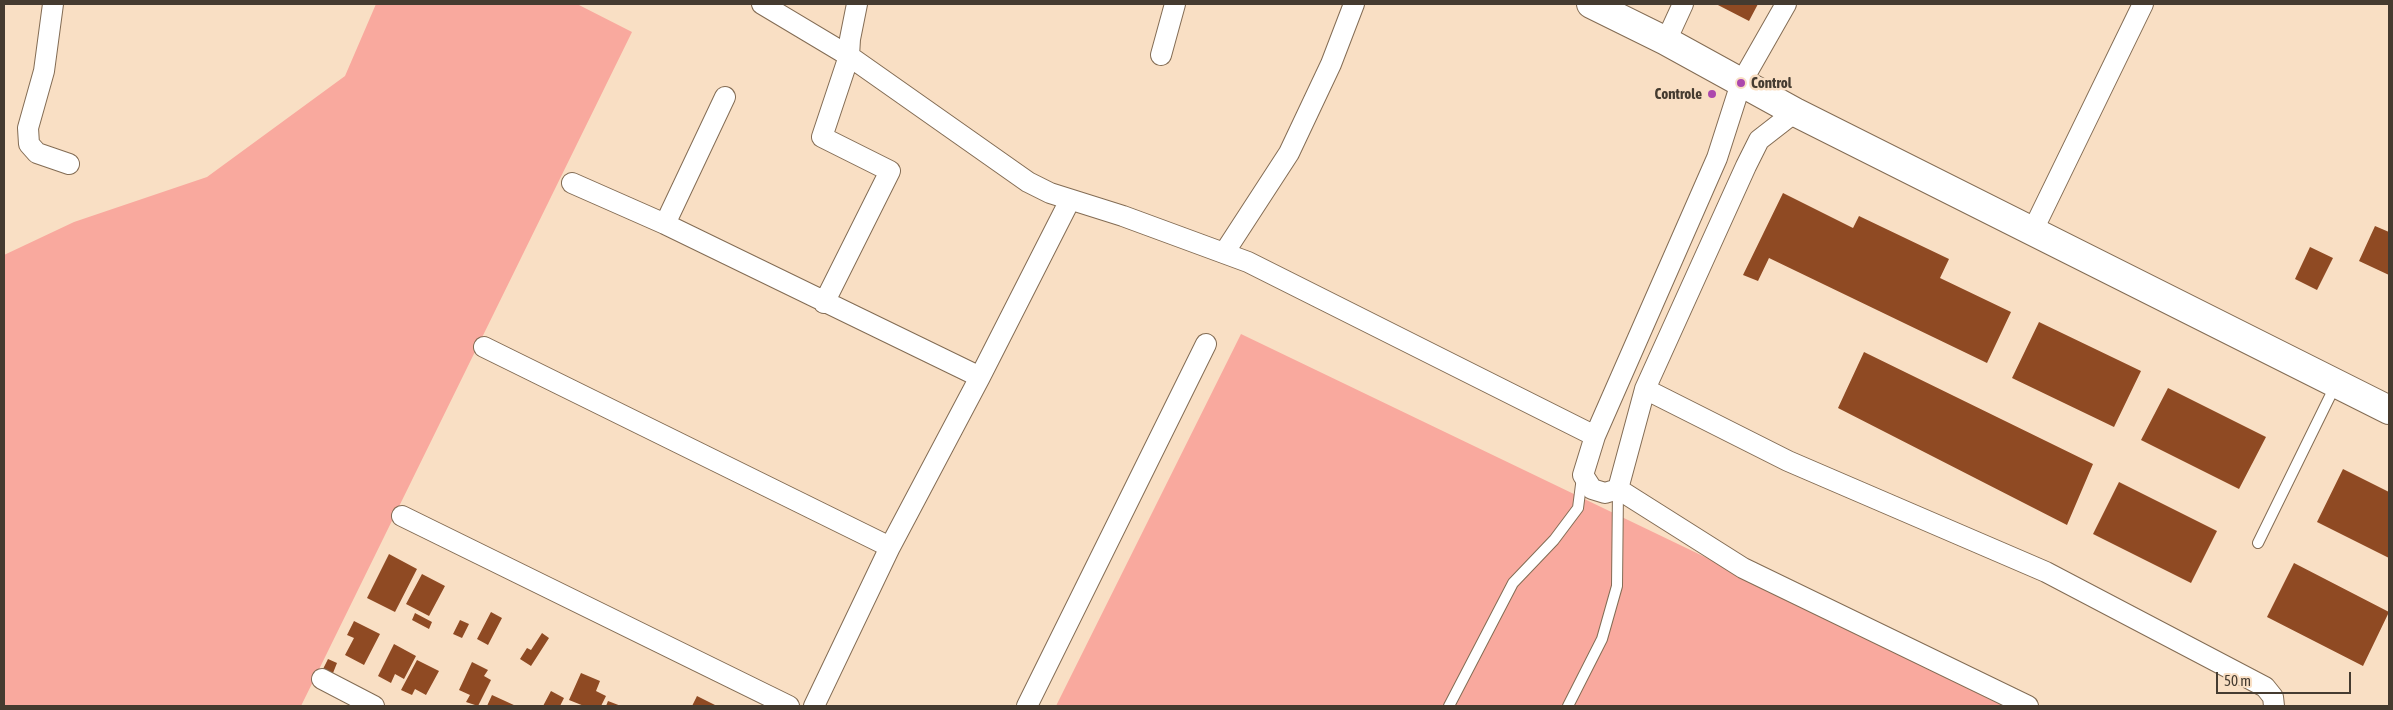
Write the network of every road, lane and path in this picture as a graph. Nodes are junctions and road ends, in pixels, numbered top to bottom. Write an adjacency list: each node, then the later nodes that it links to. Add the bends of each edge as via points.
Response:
1 (53, 4): 17 (street, via 44,71 28,128 29,144 37,153)
2 (762, 4): 12 (street)
3 (858, 4): 12 (street)
4 (1175, 4): 11 (street)
5 (1354, 4): 23 (street, via 1331,64 1289,153)
6 (1591, 4): 10 (main road)
7 (1683, 4): 10 (street)
8 (1786, 4): 13 (street)
9 (2143, 4): 22 (street)
10 (1666, 41): 13 (main road)
11 (1161, 55)
12 (849, 56): 20 (street, via 1028,182); 24 (street, via 822,137 890,171)
13 (1740, 83): 15 (main road); 16 (street)
14 (725, 97): 21 (street)
15 (1795, 112): 18 (street, via 1759,140); 22 (main road)
16 (1716, 158): 18 (street, via 1728,151 1739,155); 31 (street)
17 (70, 164)
18 (1746, 166): 29 (street)
19 (572, 183): 21 (street)
20 (1070, 200): 23 (street); 27 (street)
21 (665, 224): 24 (street)
22 (2033, 230): 28 (main road)
23 (1224, 253): 31 (street, via 1319,297)
24 (824, 303): 27 (street)
25 (1206, 344): 41 (street)
26 (484, 347): 36 (street)
27 (980, 377): 36 (street)
28 (2336, 382): 30 (main road); 35 (lane)
29 (1645, 389): 33 (street); 45 (street, via 1788,460 2046,572 2265,687 2274,697)
30 (2387, 403)
31 (1595, 436): 32 (street)
32 (1582, 475): 33 (street, via 1592,489 1605,492); 42 (lane, via 1578,508 1554,540 1513,582)
33 (1618, 489): 43 (lane, via 1617,586 1602,639); 44 (street, via 1743,568)
34 (402, 516): 39 (street)
35 (2258, 543)
36 (890, 547): 40 (street)
37 (322, 679): 38 (street)
38 (374, 706)
39 (789, 706)
40 (814, 706)
41 (1027, 706)
42 (1449, 706)
43 (1568, 706)
44 (2028, 706)
45 (2274, 706)

